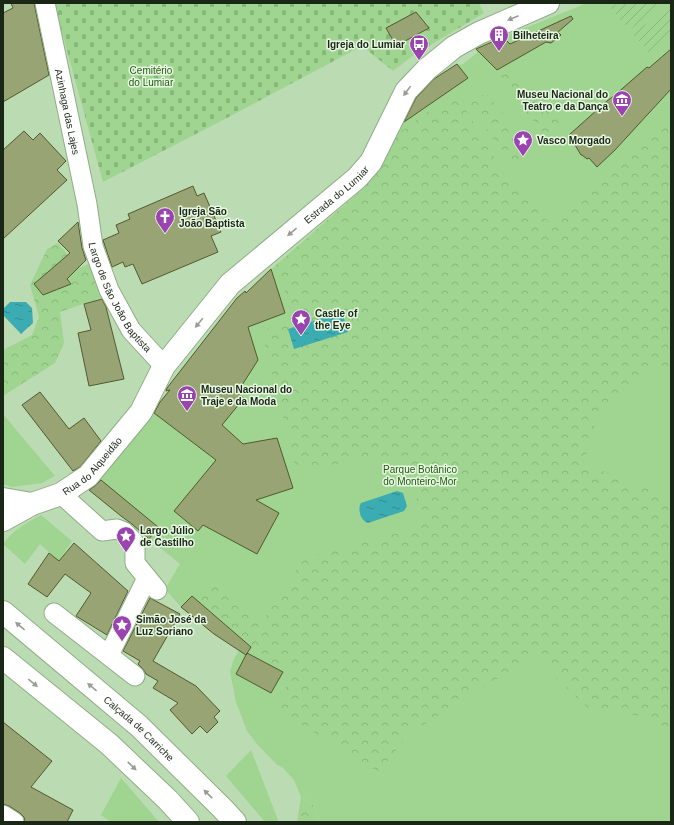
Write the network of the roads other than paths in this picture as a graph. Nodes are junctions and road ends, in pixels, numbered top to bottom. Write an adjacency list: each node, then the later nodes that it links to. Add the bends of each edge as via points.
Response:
1 (45, 3): 3 (street, Azinhaga das Lajes)
2 (548, 3): 4 (main road, Estrada do Lumiar, one-way to 4, via 479,32 454,47 427,69 406,91 371,162 356,178 230,284)
3 (90, 221): 4 (street, Largo de São João Baptista, via 93,246 109,290 131,330)
4 (164, 366): 5 (main road, Estrada do Lumiar)
5 (141, 412): 6 (main road, Rua do Alqueidão, via 88,476)
6 (61, 494): 8 (main road, Rua do Alqueidão); 12 (street, via 102,531 117,529 129,536 135,546 135,563 152,584)
7 (3, 499): 8 (main road)
8 (32, 504): 9 (main road, Rua do Alqueidão)
9 (3, 520)
10 (3, 612): 18 (main road, Calçada de Carriche, one-way to 10, via 139,726)
11 (54, 612): 12 (street)
12 (109, 656): 14 (street)
13 (3, 658): 17 (main road, one-way to 17, via 109,744)
14 (135, 676)
15 (3, 815): 16 (street)
16 (14, 822)
17 (188, 822)
18 (235, 822)

